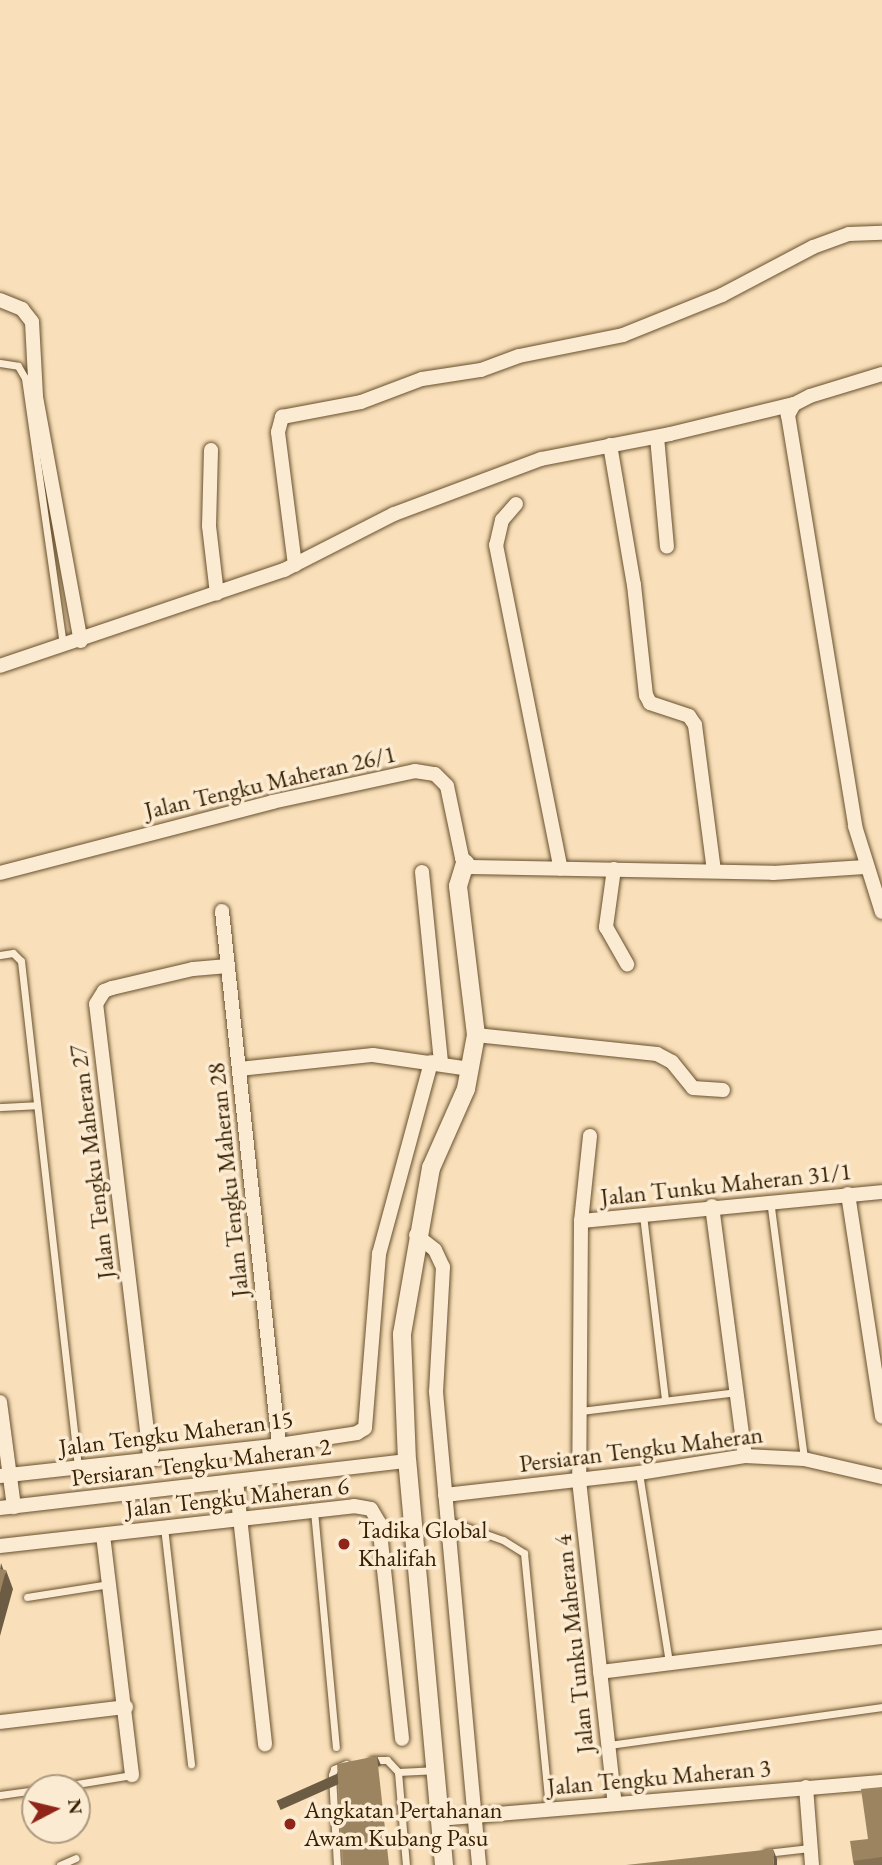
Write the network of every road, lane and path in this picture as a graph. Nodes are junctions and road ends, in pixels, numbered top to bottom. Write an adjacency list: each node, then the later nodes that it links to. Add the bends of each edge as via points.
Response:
1 (882, 233): 11 (street, via 849,234 813,247 722,295 623,335 519,356 481,370 422,379 361,402 282,416 277,425)
2 (0, 300): 13 (street, via 22,309 32,322 36,397)
3 (0, 363): 14 (lane, via 18,366 25,378)
4 (882, 374): 5 (street)
5 (793, 404): 6 (street); 17 (street, via 789,422 806,539)
6 (657, 437): 7 (street); 10 (street)
7 (610, 445): 11 (street, via 541,459 446,494 394,514); 20 (street, via 634,585 646,695 650,703 689,716 695,725)
8 (211, 450): 12 (street, via 209,526)
9 (516, 504): 18 (street, via 497,531 498,566)
10 (667, 547)
11 (295, 565): 12 (street)
12 (217, 594): 13 (street)
13 (81, 641): 14 (street)
14 (63, 646): 15 (street)
15 (0, 666)
16 (465, 863): 18 (street, via 480,869); 22 (street, Jalan Tengku Maheran 26/1, via 447,786 435,774 415,771 272,802); 28 (street, via 458,886)
17 (865, 867): 20 (street, via 774,873); 24 (street)
18 (561, 869): 19 (street)
19 (614, 869): 20 (street); 26 (street, via 606,927)
20 (714, 871)
21 (422, 872): 29 (street)
22 (0, 873)
23 (222, 911): 27 (street, Jalan Tengku Maheran 28)
24 (882, 912)
25 (0, 955): 33 (lane, via 13,953 21,961)
26 (627, 964)
27 (228, 966): 30 (street, Jalan Tengku Maheran 28); 51 (street, Jalan Tengku Maheran 27, via 192,969 112,988 104,991 96,1004)
28 (476, 1035): 31 (street); 32 (street, via 657,1054 672,1062 694,1088)
29 (436, 1062): 30 (street, via 373,1055); 31 (street); 49 (street, Jalan Tengku Maheran 15, via 379,1254 368,1421 357,1433)
30 (239, 1069): 49 (street, Jalan Tengku Maheran 28)
31 (470, 1069): 42 (street, via 457,1113 431,1167)
32 (723, 1090)
33 (37, 1105): 34 (lane); 54 (lane)
34 (0, 1107)
35 (590, 1136): 41 (street)
36 (882, 1192): 37 (street, Jalan Tunku Maheran 31/1)
37 (848, 1194): 38 (street, Jalan Tunku Maheran 31/1); 43 (street)
38 (769, 1200): 39 (street, Jalan Tunku Maheran 31/1); 52 (lane)
39 (712, 1206): 40 (street, Jalan Tunku Maheran 31/1); 44 (street)
40 (643, 1214): 41 (street, Jalan Tunku Maheran 31/1); 45 (lane)
41 (581, 1221): 47 (street, Jalan Tunku Maheran 31/1)
42 (416, 1235): 53 (street, via 402,1334); 60 (street, via 443,1262 435,1359)
43 (876, 1340): 48 (street)
44 (736, 1392): 45 (lane); 50 (street)
45 (665, 1400): 47 (lane)
46 (0, 1408): 56 (street)
47 (580, 1411): 58 (street, Jalan Tunku Maheran 31/1)
48 (882, 1416)
49 (279, 1445): 51 (street, Jalan Tengku Maheran 15)
50 (745, 1456): 52 (street, Persiaran Tengku Maheran); 55 (street, Persiaran Tengku Maheran)
51 (150, 1457): 54 (street, Jalan Tengku Maheran 15)
52 (804, 1459): 57 (street, Persiaran Tengku Maheran)
53 (407, 1461): 59 (street, Persiaran Tengku Maheran 2); 81 (street)
54 (78, 1469): 56 (street, Jalan Tengku Maheran 15)
55 (639, 1473): 58 (street, Persiaran Tengku Maheran); 71 (lane)
56 (4, 1475): 61 (street)
57 (882, 1477)
58 (579, 1480): 60 (street, Persiaran Tengku Maheran); 72 (street, Jalan Tunku Maheran 4)
59 (236, 1481): 61 (street, Persiaran Tengku Maheran 2); 63 (street)
60 (445, 1494): 64 (street)
61 (7, 1507)
62 (314, 1510): 63 (street, Jalan Tengku Maheran 6); 76 (street, Jalan Tengku Maheran 6, via 363,1506 376,1515); 79 (lane)
63 (241, 1520): 65 (street, Jalan Tengku Maheran 6); 77 (street)
64 (448, 1521): 90 (lane, via 503,1540 524,1553); 91 (street)
65 (164, 1527): 66 (street, Jalan Tengku Maheran 6); 80 (lane)
66 (103, 1535): 67 (street, Jalan Tengku Maheran 6); 68 (street)
67 (0, 1546)
68 (109, 1584): 69 (lane); 73 (street)
69 (27, 1597)
70 (882, 1637): 71 (street)
71 (669, 1662): 72 (street)
72 (600, 1672): 78 (street, Jalan Tunku Maheran 4)
73 (127, 1707): 75 (street); 83 (street)
74 (882, 1707): 78 (lane)
75 (0, 1722)
76 (402, 1739)
77 (265, 1744)
78 (608, 1745): 89 (street, Jalan Tunku Maheran 4)
79 (335, 1747)
80 (191, 1764)
81 (434, 1770): 82 (lane); 92 (street)
82 (398, 1772): 97 (lane, via 382,1758 334,1769); 98 (lane)
83 (132, 1775): 84 (lane)
84 (91, 1782)
85 (882, 1782): 86 (street, Jalan Tengku Maheran 3)
86 (806, 1787): 89 (street, Jalan Tengku Maheran 3); 93 (street)
87 (21, 1792): 88 (lane)
88 (0, 1795)
89 (615, 1804): 90 (street, Jalan Tengku Maheran 3)
90 (549, 1810): 91 (street, Jalan Tengku Maheran 3)
91 (475, 1816): 92 (street, Jalan Tengku Maheran 3); 100 (street)
92 (439, 1819): 99 (street)
93 (811, 1848): 94 (lane); 101 (street)
94 (757, 1854)
95 (76, 1858): 96 (lane)
96 (60, 1865)
97 (337, 1865)
98 (406, 1865)
99 (444, 1865)
100 (479, 1865)
101 (812, 1865)

